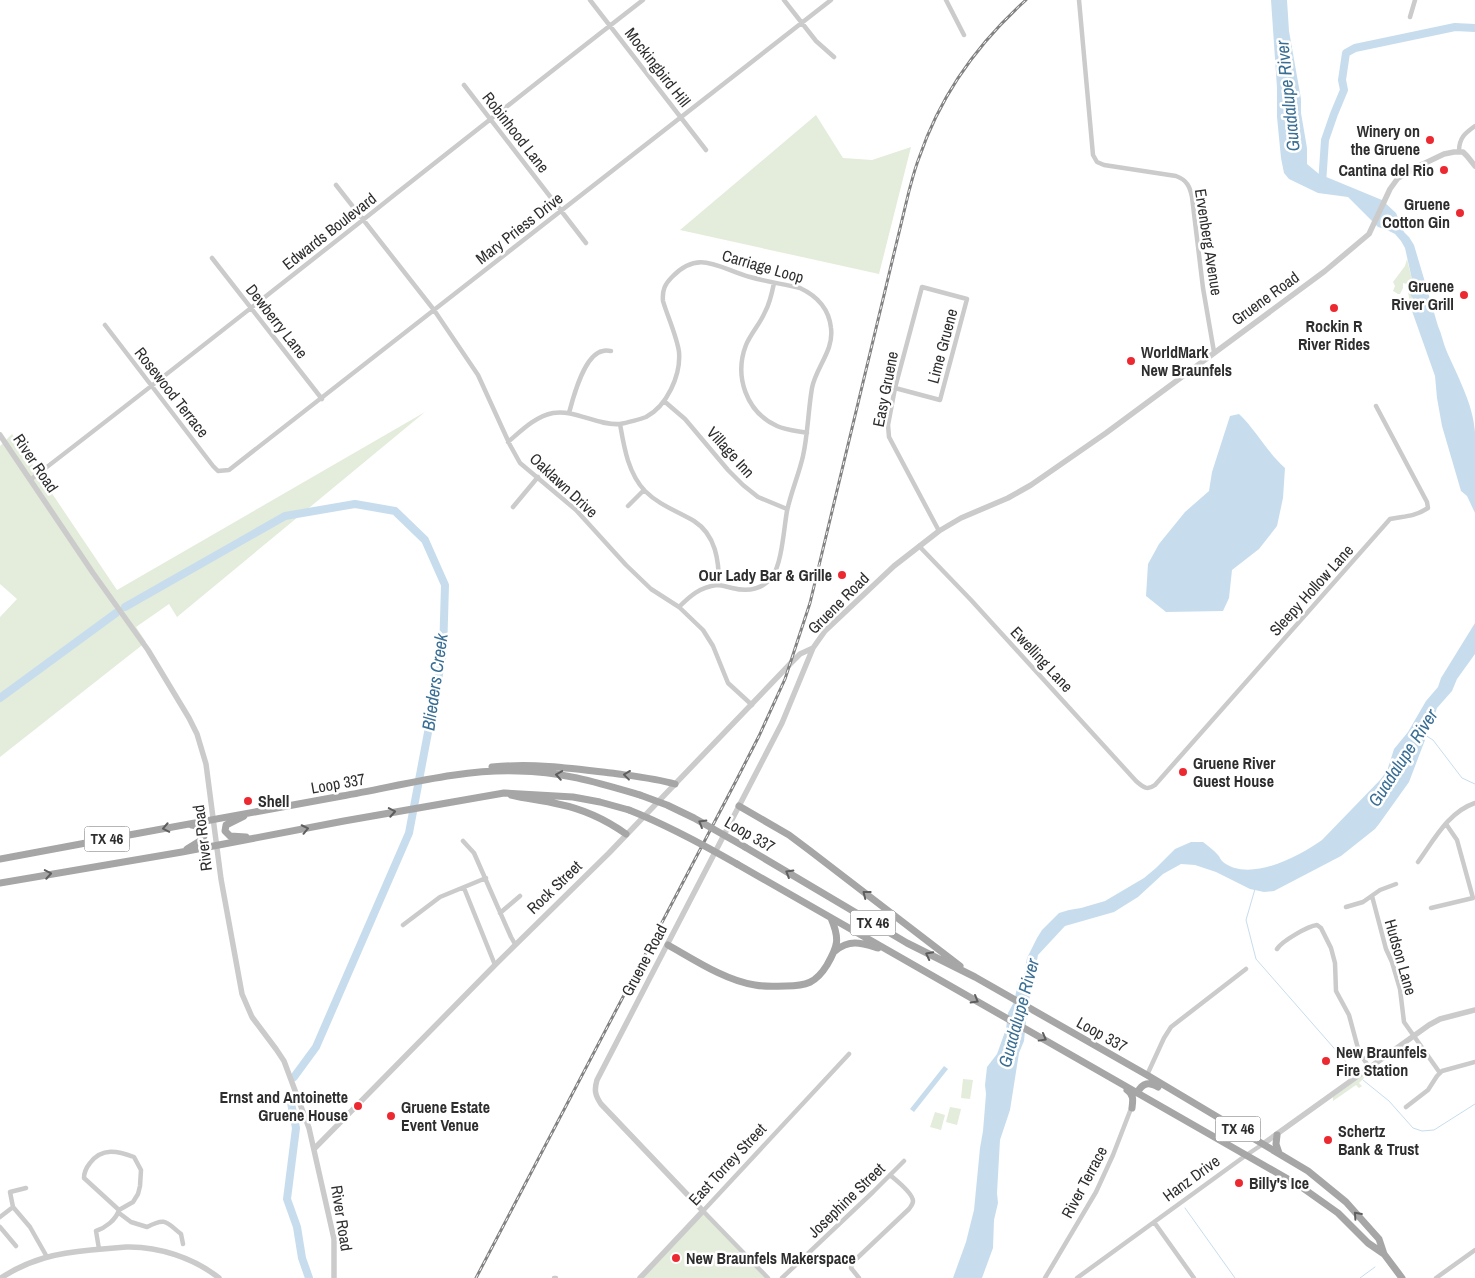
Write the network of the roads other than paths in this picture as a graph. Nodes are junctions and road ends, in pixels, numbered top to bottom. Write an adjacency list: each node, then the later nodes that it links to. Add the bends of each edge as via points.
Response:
1 (590, 0): 10 (street, Mockingbird Hill)
2 (642, 0): 10 (street, Edwards Boulevard)
3 (784, 0): 9 (street)
4 (831, 0): 9 (street, Mary Priess Drive)
5 (946, 0): 11 (street)
6 (1079, 0): 31 (street, Ervenberg Avenue, via 1093,155 1104,166 1176,176 1189,185)
7 (1415, 0): 8 (street)
8 (1410, 16)
9 (802, 23): 12 (street); 14 (street, Mary Priess Drive)
10 (609, 26): 14 (street, Mockingbird Hill); 15 (street, Edwards Boulevard)
11 (964, 35)
12 (834, 57)
13 (464, 85): 15 (street, Robinhood Lane)
14 (681, 118): 17 (street, Mockingbird Hill); 21 (street, Mary Priess Drive)
15 (490, 119): 21 (street, Robinhood Lane); 22 (street, Edwards Boulevard)
16 (1475, 126): 18 (street, via 1460,140)
17 (706, 150)
18 (1459, 151): 19 (street); 31 (street, Gruene Road, via 1444,154 1398,178 1370,234)
19 (1475, 166)
20 (336, 185): 22 (street, Oaklawn Drive)
21 (562, 211): 23 (street, Robinhood Lane); 28 (street, Mary Priess Drive)
22 (364, 220): 27 (street, Edwards Boulevard); 28 (street, Oaklawn Drive)
23 (586, 243)
24 (212, 258): 27 (street, Dewberry Lane)
25 (774, 283): 35 (street, Carriage Loop, via 698,262 684,266 665,284 662,301 678,350 679,364); 39 (street, Carriage Loop, via 800,288 813,296 822,305 831,326 830,345 813,384); 39 (street, via 765,312 744,351 742,384 748,399 762,416 779,427)
26 (967, 299): 33 (street, Easy Gruene, via 922,287); 33 (street, Lime Gruene, via 940,400)
27 (251, 308): 32 (street, Edwards Boulevard); 34 (street, Dewberry Lane)
28 (434, 310): 34 (street, Mary Priess Drive); 41 (street, Oaklawn Drive, via 478,375)
29 (105, 325): 32 (street, Rosewood Terrace)
30 (611, 351): 37 (street, via 594,355 574,393)
31 (1214, 352): 49 (street, Gruene Road, via 1030,485)
32 (152, 386): 42 (street, Rosewood Terrace); 44 (street, Edwards Boulevard)
33 (895, 388): 49 (street, Easy Gruene, via 889,437)
34 (322, 399): 42 (street, Mary Priess Drive, via 233,469)
35 (664, 401): 38 (street, Carriage Loop, via 646,417); 48 (street, Village Inn, via 685,419 743,485 758,497)
36 (1376, 406): 57 (street, Sleepy Hollow Lane, via 1428,508 1420,513 1390,519 1159,780 1151,788)
37 (569, 414): 38 (street); 41 (street, via 554,413 535,420)
38 (620, 424): 45 (street, via 630,468)
39 (807, 432): 48 (street, Carriage Loop)
40 (0, 435): 44 (street, River Road)
41 (508, 442): 43 (street, Oaklawn Drive, via 520,462)
42 (221, 472)
43 (538, 478): 47 (street); 52 (street, Oaklawn Drive, via 576,510 651,589)
44 (30, 480): 62 (street, River Road, via 148,650 189,718 205,759)
45 (644, 490): 46 (street); 51 (street, via 695,522 708,534 716,549)
46 (628, 506)
47 (513, 507)
48 (788, 509): 51 (street, Carriage Loop, via 779,561 773,576 754,590 743,591)
49 (939, 531): 50 (street, Gruene Road)
50 (919, 546): 53 (street, Gruene Road, via 830,626); 57 (street, Ewelling Lane, via 1136,781)
51 (719, 585): 52 (street, via 694,593)
52 (679, 608): 54 (street, Oaklawn Drive, via 703,630 728,683)
53 (813, 648): 54 (street, Rock Street, via 800,654); 60 (street, Gruene Road, via 782,722)
54 (752, 704): 56 (street, Rock Street)
55 (444, 777): 56 (main road, one-way to 55, via 556,766 481,768); 61 (main road, Loop 337 / TX 46); 90 (main road, Loop 337 / TX 46, one-way to 55, bridge, via 907,943 667,805 584,779 520,770)
56 (675, 784): 65 (street, Rock Street)
57 (1146, 788)
58 (504, 793): 65 (main road, via 584,811); 66 (main road, Loop 337 / TX 46, one-way to 58); 81 (main road, Loop 337 / TX 46, bridge, via 573,797 629,810 696,841)
59 (1475, 803): 64 (street, via 1461,809)
60 (739, 806): 84 (street, Gruene Road); 90 (main road, one-way to 60, via 809,850)
61 (256, 811): 62 (main road, Loop 337 / TX 46); 66 (main road, via 230,822 225,831 230,836)
62 (214, 819): 63 (main road, Loop 337 / TX 46); 68 (street, River Road)
63 (184, 824): 69 (main road, via 202,827 204,834 202,839); 70 (main road, Loop 337 / TX 46, one-way to 70)
64 (1446, 824): 71 (street); 79 (street, via 1457,840 1473,898)
65 (626, 834): 83 (street, Rock Street)
66 (266, 837): 68 (main road, Loop 337 / TX 46)
67 (463, 841): 72 (street, via 474,853)
68 (217, 845): 69 (main road, Loop 337 / TX 46); 106 (street, River Road, via 242,994 252,1017 284,1062)
69 (182, 852): 73 (main road, Loop 337 / TX 46, one-way to 69)
70 (0, 860)
71 (1418, 862)
72 (486, 878): 75 (street); 80 (street)
73 (0, 883)
74 (1396, 884): 77 (street)
75 (464, 888): 82 (street, via 440,898); 88 (street)
76 (520, 896): 80 (street)
77 (1372, 896): 78 (street); 92 (street, Hudson Lane, via 1400,989 1403,1018)
78 (1346, 907)
79 (1431, 908)
80 (500, 913): 83 (street)
81 (831, 918): 86 (main road, Loop 337 / TX 46); 87 (main road, via 837,932)
82 (403, 925)
83 (515, 944): 88 (street, Rock Street)
84 (668, 945): 87 (main road, via 729,977 768,986 809,984 823,971); 113 (street, Gruene Road, via 597,1080 594,1092 601,1104)
85 (1277, 949): 95 (street, via 1311,926 1321,928 1330,944 1336,991 1349,1015 1359,1052)
86 (887, 950): 87 (main road, via 852,943); 96 (main road, Loop 337 / TX 46, one-way to 96)
87 (834, 952)
88 (494, 965): 106 (street, Rock Street)
89 (1246, 969): 98 (street, via 1171,1028)
90 (974, 977): 98 (main road, Loop 337 / TX 46)
91 (1475, 1010): 92 (street, Hanz Drive, via 1434,1022)
92 (1414, 1036): 95 (street, Hanz Drive); 97 (street, Hudson Lane)
93 (849, 1054): 113 (street, East Torrey Street)
94 (1475, 1062): 97 (street)
95 (1369, 1067): 104 (street, Hanz Drive)
96 (1094, 1068): 99 (main road, Loop 337 / TX 46); 103 (main road, via 1096,1073 1130,1092)
97 (1440, 1072): 102 (street, via 1428,1090)
98 (1147, 1076): 101 (main road, Loop 337 / TX 46)
99 (1137, 1093): 100 (main road, Loop 337 / TX 46); 101 (main road, via 1150,1083 1186,1103); 103 (street, River Terrace)
100 (1148, 1099): 103 (main road, via 1141,1100); 108 (main road, Loop 337 / TX 46)
101 (1194, 1104): 105 (main road, Loop 337 / TX 46)
102 (1406, 1107)
103 (1132, 1108): 132 (street, River Terrace, via 1096,1192)
104 (1277, 1135): 105 (street, Hanz Drive); 107 (main road)
105 (1264, 1144): 107 (main road, Loop 337 / TX 46); 108 (street, Hanz Drive)
106 (314, 1149): 127 (street, River Road, via 334,1239)
107 (1279, 1153): 122 (main road, Loop 337 / TX 46, one-way to 107, via 1379,1239 1346,1202 1308,1171)
108 (1245, 1156): 116 (street, Hanz Drive); 122 (main road, Loop 337 / TX 46, via 1327,1204)
109 (904, 1161): 110 (street, Josephine Street)
110 (890, 1175): 130 (street, Josephine Street); 131 (street, via 910,1194 913,1203 851,1264)
111 (26, 1188): 112 (street, via 10,1192)
112 (12, 1207): 115 (street); 123 (street, via 30,1227)
113 (703, 1210): 128 (street, East Torrey Street); 129 (street, Gruene Road)
114 (119, 1212): 114 (street, via 138,1194 141,1170 134,1157 104,1152 92,1161 84,1178); 118 (street, via 131,1222 147,1226 165,1221 181,1234); 120 (street, via 106,1226 96,1231)
115 (0, 1217)
116 (1154, 1222): 124 (street, Hanz Drive); 135 (street)
117 (0, 1227): 119 (street)
118 (183, 1244)
119 (16, 1246)
120 (98, 1249): 123 (street); 126 (street, via 127,1247 163,1252 200,1265)
121 (1475, 1250): 137 (street)
122 (1384, 1254): 136 (main road, Loop 337 / TX 46)
123 (46, 1256): 125 (street)
124 (1084, 1273): 133 (street, Hanz Drive); 134 (street)
125 (1, 1278)
126 (219, 1278)
127 (334, 1278)
128 (640, 1278)
129 (768, 1278)
130 (782, 1278)
131 (860, 1278)
132 (1045, 1278)
133 (1076, 1278)
134 (1087, 1278)
135 (1194, 1278)
136 (1402, 1278)
137 (1436, 1278)

